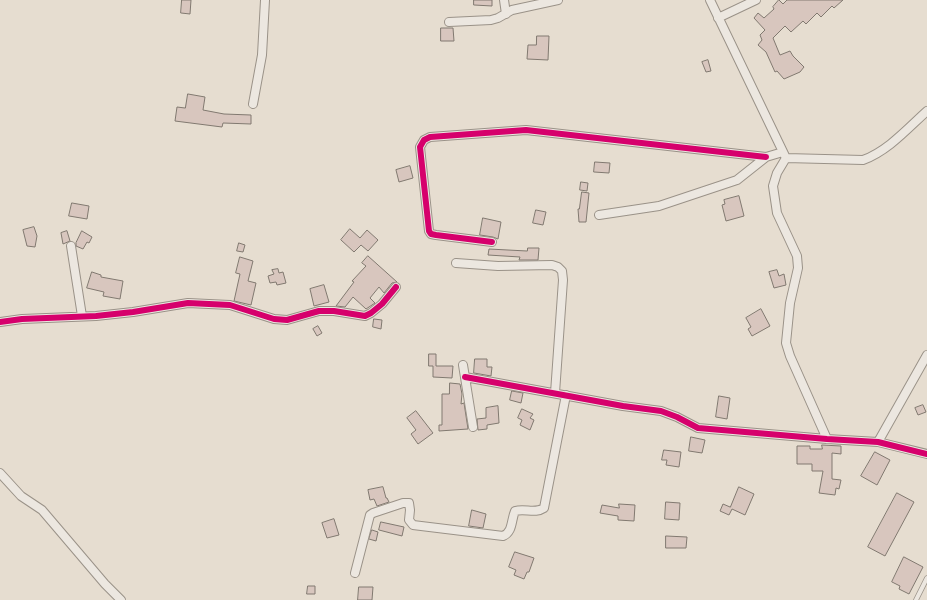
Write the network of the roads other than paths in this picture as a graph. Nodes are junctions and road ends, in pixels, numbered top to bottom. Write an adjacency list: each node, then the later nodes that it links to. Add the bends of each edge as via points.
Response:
1 (265, 0): 9 (street, via 262,55)
2 (504, 0): 6 (street)
3 (558, 0): 6 (street, via 512,10)
4 (710, 0): 7 (street)
5 (756, 0): 7 (street)
6 (506, 14): 8 (street, via 491,20)
7 (718, 18): 11 (street)
8 (449, 22)
9 (253, 104)
10 (927, 111): 11 (street, via 888,146 863,160)
11 (785, 155): 12 (street); 26 (street, via 773,186 777,213 797,256 798,268 790,302 786,343)
12 (766, 157): 13 (street, via 737,180 659,206); 14 (street, via 526,130 430,137 424,140 420,147 430,234)
13 (599, 215)
14 (492, 242)
15 (71, 246): 18 (street)
16 (456, 263): 23 (street, via 498,266 552,265 562,271)
17 (396, 287): 18 (street, via 382,304 365,316 319,311 287,320 274,319 230,305 188,303 132,312)
18 (82, 316): 19 (street)
19 (0, 322)
20 (927, 355): 27 (street)
21 (463, 365): 22 (street)
22 (465, 377): 23 (street); 25 (street)
23 (555, 392): 24 (street)
24 (566, 395): 26 (street, via 661,411 698,428); 30 (street, via 544,508 515,512 508,534 503,536 413,525 409,520 409,504 403,503 373,513 370,515)
25 (473, 427)
26 (827, 439): 27 (street)
27 (878, 442): 28 (street)
28 (927, 454)
29 (0, 473): 32 (street, via 21,496 42,510)
30 (356, 574)
31 (927, 578): 33 (lane)
32 (121, 600)
33 (916, 600)

